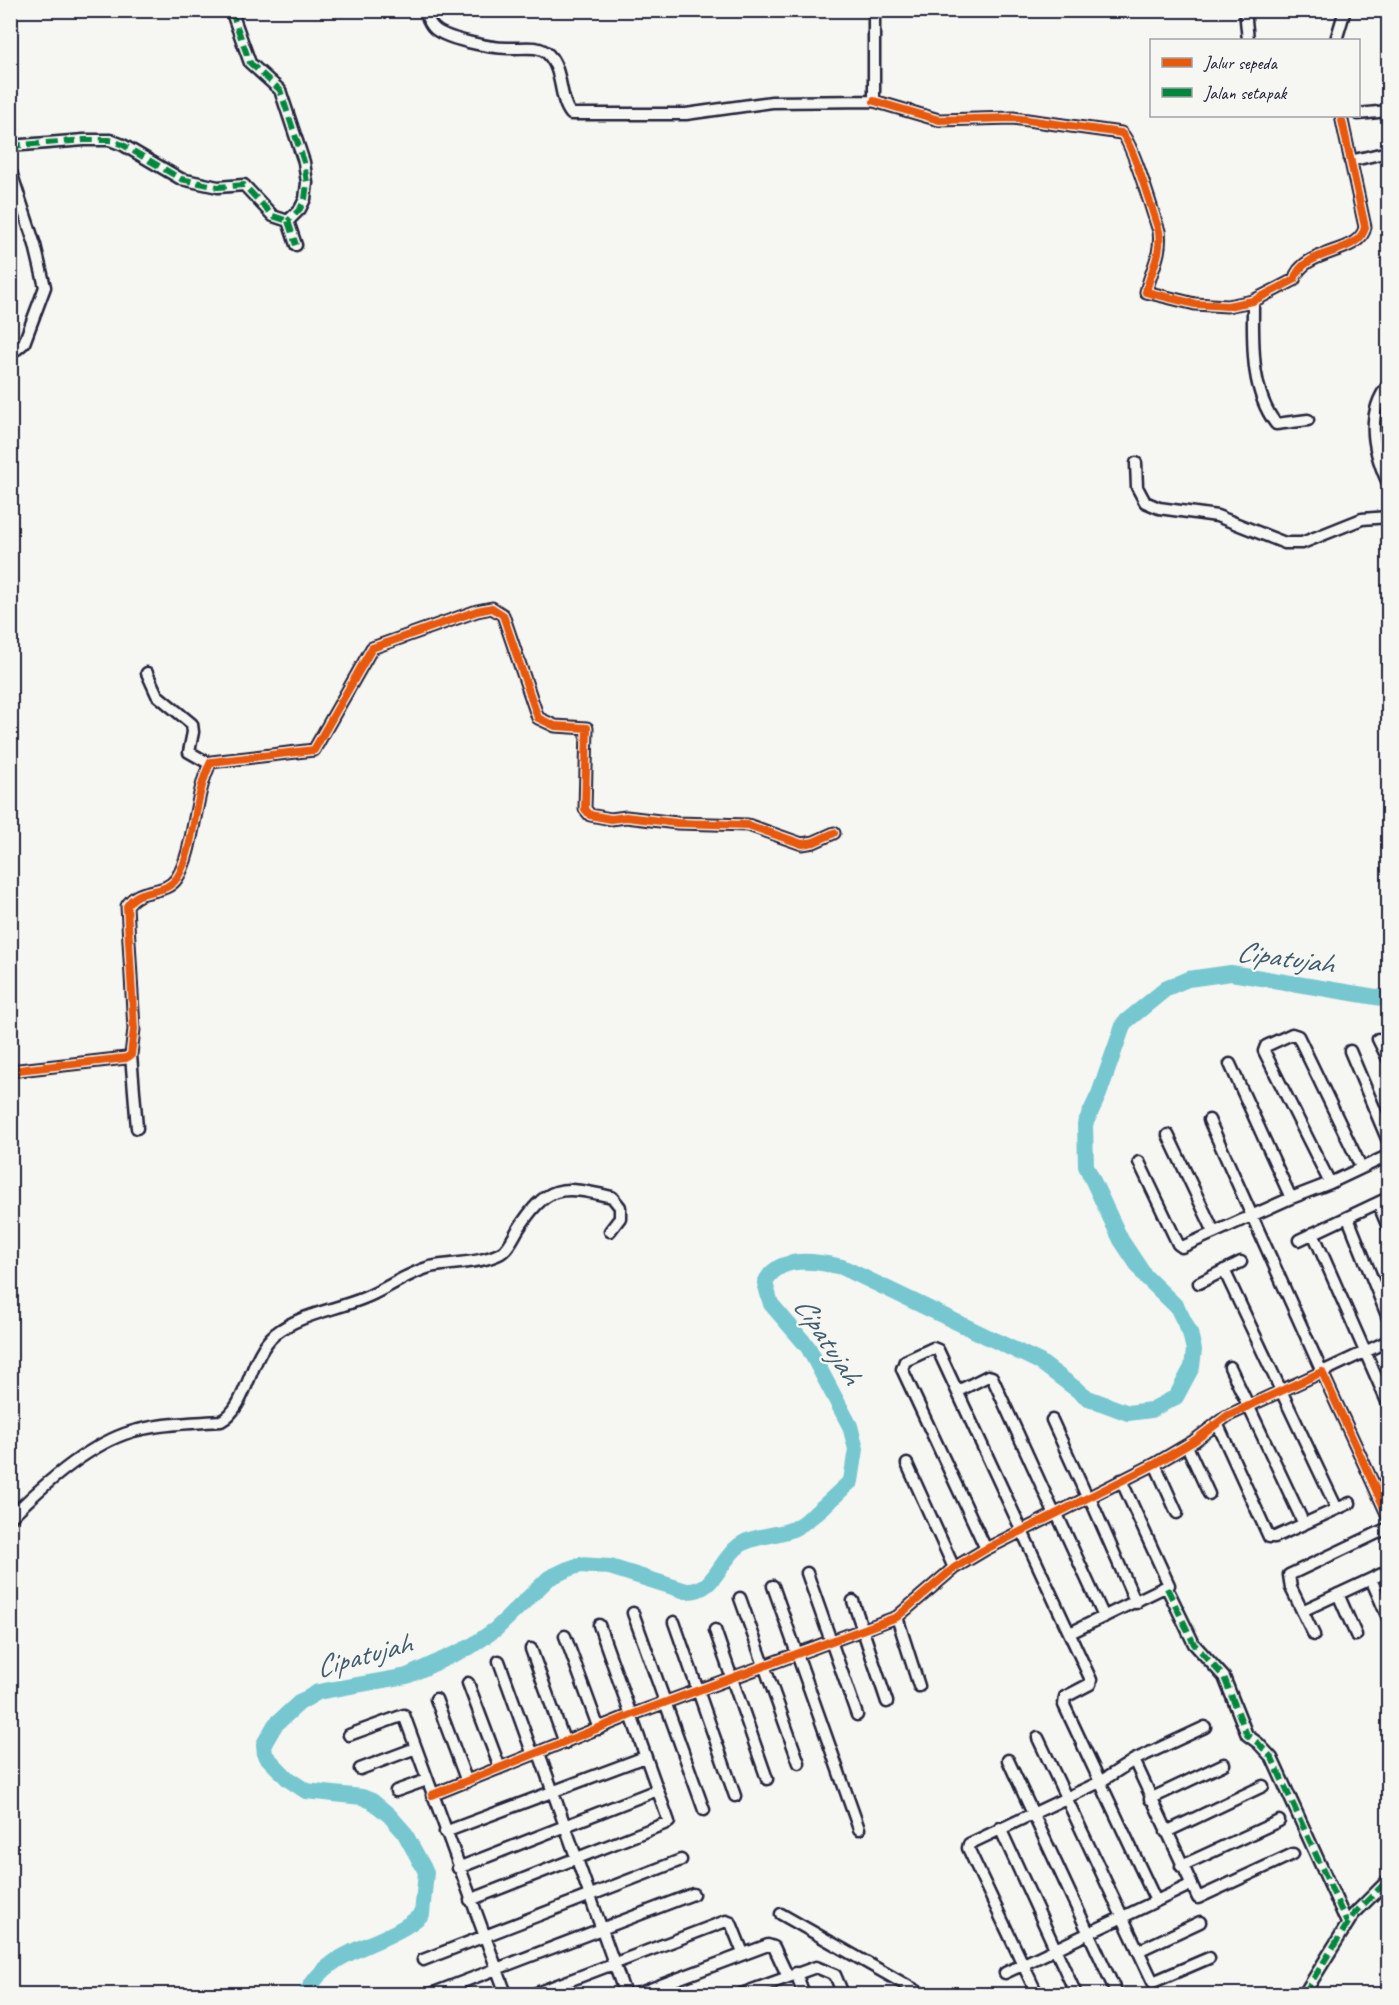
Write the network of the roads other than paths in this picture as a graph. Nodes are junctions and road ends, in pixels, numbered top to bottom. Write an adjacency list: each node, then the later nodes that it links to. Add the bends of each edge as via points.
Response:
1 (231, 10): 16 (street, via 249,63 280,90 303,162 307,179 305,199)
2 (424, 10): 8 (street, via 433,28 465,42 506,49 538,48 548,54 573,115 686,114 772,102)
3 (874, 10): 8 (street)
4 (1245, 10): 6 (street)
5 (1345, 10): 7 (street)
6 (1248, 39)
7 (1336, 39)
8 (874, 101): 18 (street, via 939,120 1013,118 1121,133 1131,150 1159,231 1157,263 1146,292 1195,304 1227,306)
9 (1389, 111): 10 (street)
10 (1360, 114)
11 (1341, 117): 14 (street)
12 (10, 146): 16 (street, via 99,139 117,142 181,179 218,187 244,185 271,214)
13 (1389, 152): 14 (street)
14 (1350, 161): 18 (street, via 1365,227 1362,236 1310,260 1297,271 1294,280)
15 (10, 169): 19 (street, via 45,287 24,343 17,349)
16 (288, 221): 17 (street)
17 (296, 245)
18 (1253, 301): 21 (street, via 1255,364 1268,413 1276,423)
19 (10, 348)
20 (1389, 385): 23 (street, via 1376,406 1373,423 1375,445)
21 (1308, 420)
22 (1136, 463): 24 (street, via 1137,487 1145,502 1159,508 1217,516 1286,543 1309,541 1362,519)
23 (1389, 483)
24 (1389, 517)
25 (147, 673): 26 (street, via 157,695 192,724 189,752)
26 (210, 764): 27 (street, via 314,750 372,648 492,608 503,615 538,718 555,726 588,728 585,809 590,815 748,825 802,844); 30 (street, via 182,869 170,885 135,895 127,906 134,1029)
27 (834, 833)
28 (1378, 1038): 31 (street)
29 (1350, 1051): 37 (street)
30 (131, 1055): 33 (street); 35 (street)
31 (1389, 1059)
32 (1230, 1064): 42 (street)
33 (10, 1071)
34 (1209, 1120): 44 (street)
35 (137, 1128)
36 (1168, 1135): 48 (street)
37 (1389, 1140)
38 (1387, 1159): 40 (street)
39 (1139, 1162): 48 (street, via 1180,1246)
40 (1361, 1167): 41 (street); 41 (street, via 1296,1035 1266,1046 1264,1051)
41 (1330, 1183): 42 (street)
42 (1291, 1198): 44 (street)
43 (1383, 1201): 45 (street); 46 (street)
44 (1252, 1216): 48 (street); 58 (street)
45 (1348, 1218): 49 (street); 54 (street)
46 (1389, 1227)
47 (610, 1231): 76 (street, via 620,1218 620,1207 612,1197 582,1190 545,1196 529,1211 504,1251 489,1259 407,1274 367,1297 309,1316 274,1335 247,1379 231,1416 221,1421 136,1430 103,1445 67,1468)
48 (1214, 1232)
49 (1313, 1233): 50 (street); 56 (street)
50 (1299, 1240)
51 (1241, 1262): 52 (street)
52 (1224, 1270): 53 (street); 59 (street)
53 (1199, 1283)
54 (1389, 1318)
55 (1389, 1341): 56 (street)
56 (1364, 1352): 58 (street); 61 (street)
57 (1230, 1367): 62 (street)
58 (1322, 1372): 59 (street); 75 (street)
59 (1282, 1390): 62 (street); 72 (street)
60 (958, 1391): 73 (street, via 992,1377); 79 (street); 80 (street, via 936,1349 902,1364)
61 (1389, 1404)
62 (1248, 1406): 64 (street); 77 (street)
63 (1053, 1420): 70 (street)
64 (1217, 1423): 65 (street); 77 (street, via 1268,1536 1275,1537)
65 (1187, 1446): 67 (street); 69 (street)
66 (907, 1464): 81 (street)
67 (1155, 1464): 68 (street); 74 (street)
68 (1121, 1480): 70 (street); 86 (street, via 1169,1584)
69 (1209, 1494)
70 (1088, 1497): 73 (street); 90 (street)
71 (1350, 1503): 72 (street)
72 (1337, 1509): 77 (street)
73 (1055, 1513): 79 (street); 94 (street)
74 (1177, 1513)
75 (1389, 1516)
76 (10, 1518)
77 (1304, 1524)
78 (1389, 1528): 91 (street, via 1290,1574 1289,1582)
79 (1022, 1530): 80 (street); 100 (street)
80 (986, 1549): 81 (street)
81 (954, 1568): 93 (street)
82 (1386, 1572): 84 (street)
83 (807, 1573): 104 (street)
84 (1371, 1579): 87 (street); 95 (street)
85 (773, 1586): 106 (street)
86 (1167, 1588): 90 (street); 166 (street, via 1194,1644 1224,1677 1247,1735 1272,1758)
87 (1338, 1594): 91 (street); 102 (street)
88 (740, 1598): 108 (street)
89 (853, 1601): 99 (street)
90 (1136, 1603): 94 (street)
91 (1302, 1611): 101 (street)
92 (633, 1613): 115 (street)
93 (897, 1617): 99 (street); 111 (street)
94 (1104, 1617): 100 (street)
95 (1389, 1618)
96 (674, 1622): 112 (street)
97 (599, 1625): 116 (street)
98 (715, 1630): 109 (street)
99 (862, 1630): 104 (street); 114 (street)
100 (1070, 1633): 135 (street, via 1091,1681 1063,1702)
101 (1314, 1635)
102 (1356, 1635)
103 (565, 1636): 119 (street)
104 (831, 1641): 106 (street); 117 (street)
105 (531, 1649): 122 (street)
106 (797, 1654): 108 (street); 149 (street)
107 (499, 1661): 124 (street)
108 (764, 1666): 109 (street); 128 (street)
109 (732, 1678): 112 (street); 132 (street)
110 (468, 1683): 130 (street)
111 (919, 1686)
112 (698, 1690): 115 (street); 141 (street)
113 (436, 1699): 134 (street)
114 (887, 1702)
115 (665, 1703): 116 (street); 144 (street)
116 (631, 1715): 119 (street); 125 (street)
117 (857, 1715)
118 (1205, 1727): 127 (street)
119 (599, 1729): 122 (street)
120 (349, 1735): 123 (street, via 404,1715)
121 (1038, 1738): 142 (street)
122 (565, 1743): 124 (street)
123 (416, 1748): 131 (street); 133 (street)
124 (536, 1754): 130 (street); 139 (street)
125 (645, 1757): 137 (street); 139 (street)
126 (1008, 1760): 145 (street)
127 (1134, 1760): 135 (street); 143 (street)
128 (799, 1763)
129 (1224, 1764): 143 (street)
130 (500, 1768): 134 (street)
131 (360, 1769)
132 (767, 1779)
133 (427, 1780): 138 (street); 140 (street)
134 (467, 1782): 140 (street)
135 (1100, 1782): 142 (street); 162 (street)
136 (1263, 1786): 151 (street)
137 (657, 1790): 147 (street); 153 (street, via 668,1824)
138 (396, 1791)
139 (553, 1791): 147 (street); 150 (street)
140 (432, 1795): 150 (street)
141 (735, 1796)
142 (1066, 1798): 145 (street); 164 (street)
143 (1150, 1799): 151 (street)
144 (704, 1810)
145 (1032, 1813): 148 (street); 168 (street)
146 (1279, 1821): 155 (street)
147 (565, 1826): 153 (street); 156 (street)
148 (1000, 1828): 170 (street); 176 (street, via 968,1846)
149 (859, 1829)
150 (445, 1832): 156 (street)
151 (1166, 1832): 155 (street)
152 (1293, 1854): 158 (street, via 1200,1898)
153 (577, 1860): 160 (street); 161 (street)
154 (681, 1860): 160 (street)
155 (1181, 1866): 158 (street)
156 (458, 1868): 161 (street)
157 (1389, 1880): 166 (street)
158 (1191, 1885): 162 (street)
159 (693, 1894): 167 (street)
160 (590, 1895): 167 (street); 169 (street)
161 (470, 1900): 169 (street)
162 (1156, 1901): 164 (street)
163 (781, 1914): 189 (street)
164 (1122, 1917): 168 (street); 171 (street)
165 (1200, 1922): 171 (street)
166 (1347, 1923): 193 (street)
167 (602, 1929): 175 (street); 177 (street)
168 (1088, 1933): 170 (street); 192 (street)
169 (484, 1935): 174 (street); 177 (street)
170 (1055, 1949): 176 (street); 191 (street)
171 (1138, 1951): 173 (street, via 1155,1983)
172 (743, 1953): 175 (street, via 731,1923 726,1921); 179 (street, via 772,1946); 185 (street)
173 (1209, 1959)
174 (423, 1960)
175 (614, 1964): 183 (street); 184 (street)
176 (1023, 1965): 178 (street); 190 (street)
177 (496, 1969): 181 (street); 182 (street)
178 (1005, 1973)
179 (792, 1975): 180 (street); 187 (street); 188 (street, via 823,1969 836,1976)
180 (766, 1990): 186 (street)
181 (431, 1995)
182 (506, 1995)
183 (534, 1995)
184 (625, 1995)
185 (638, 1995)
186 (741, 1995)
187 (804, 1995)
188 (843, 1995)
189 (922, 1995)
190 (1037, 1995)
191 (1076, 1995)
192 (1117, 1995)
193 (1304, 1995)

